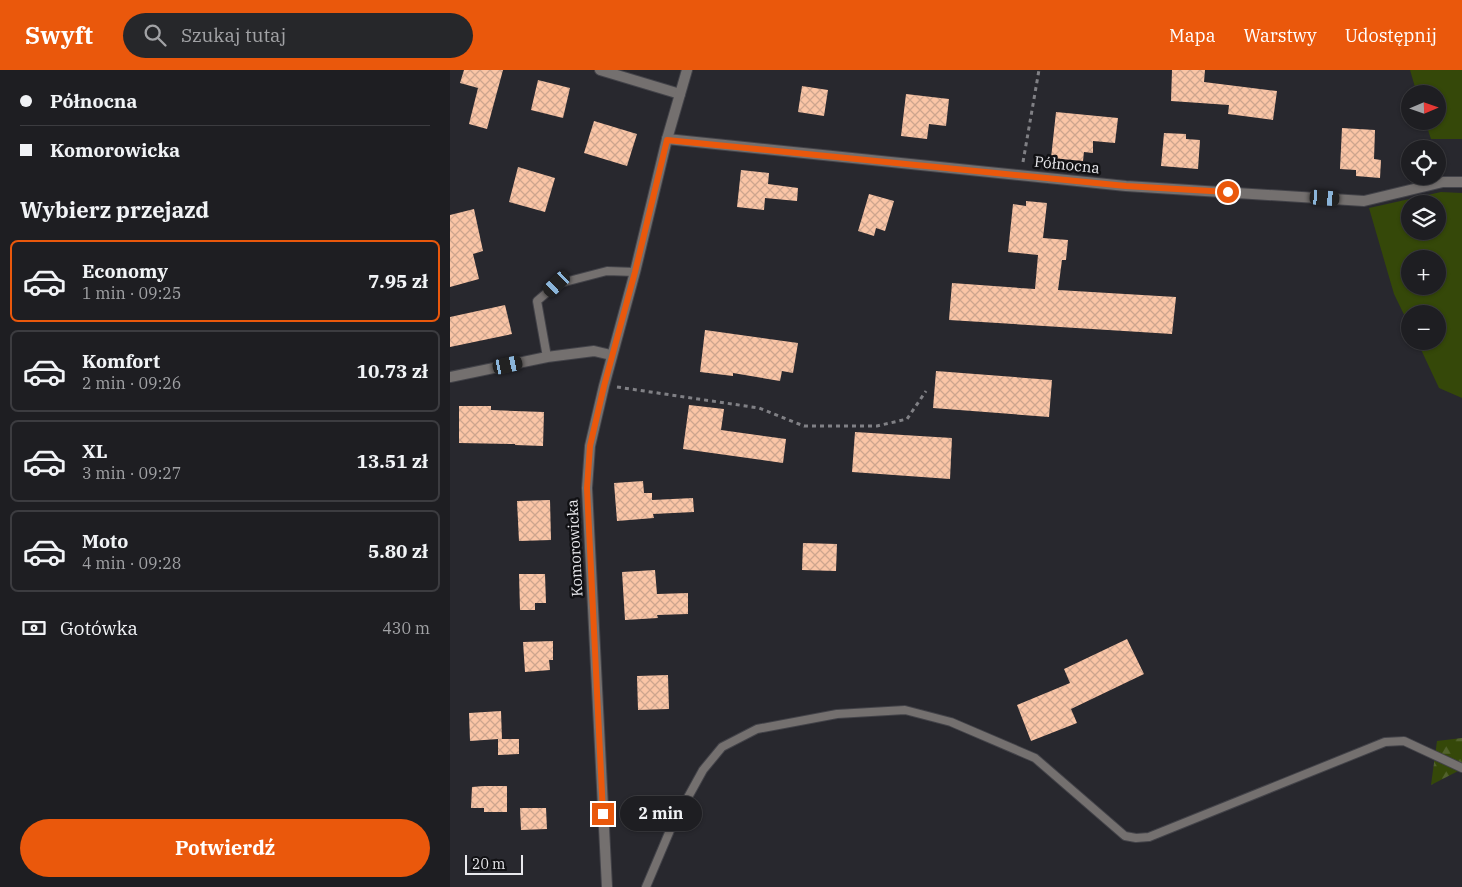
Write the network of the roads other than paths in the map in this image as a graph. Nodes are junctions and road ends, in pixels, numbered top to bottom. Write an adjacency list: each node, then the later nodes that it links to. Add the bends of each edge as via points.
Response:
1 (600, 70): 3 (street)
2 (687, 70): 3 (street, Komorowicka)
3 (680, 94): 4 (street, Komorowicka)
4 (667, 140): 5 (street, Północna, via 1132,186 1364,201 1443,182); 6 (street, Komorowicka)
5 (1462, 182)
6 (635, 272): 7 (street, Komorowicka); 8 (lane, via 607,271 557,284 537,302)
7 (612, 355): 8 (street, via 594,352); 11 (street, Komorowicka, via 590,446 587,488)
8 (547, 357): 9 (street)
9 (450, 377)
10 (1462, 768): 12 (lane, via 1404,741 1385,742 1149,837 1136,838 1125,836 1035,758 951,722 905,710 837,714 757,729 722,747 702,770 671,828)
11 (607, 887)
12 (646, 887)

